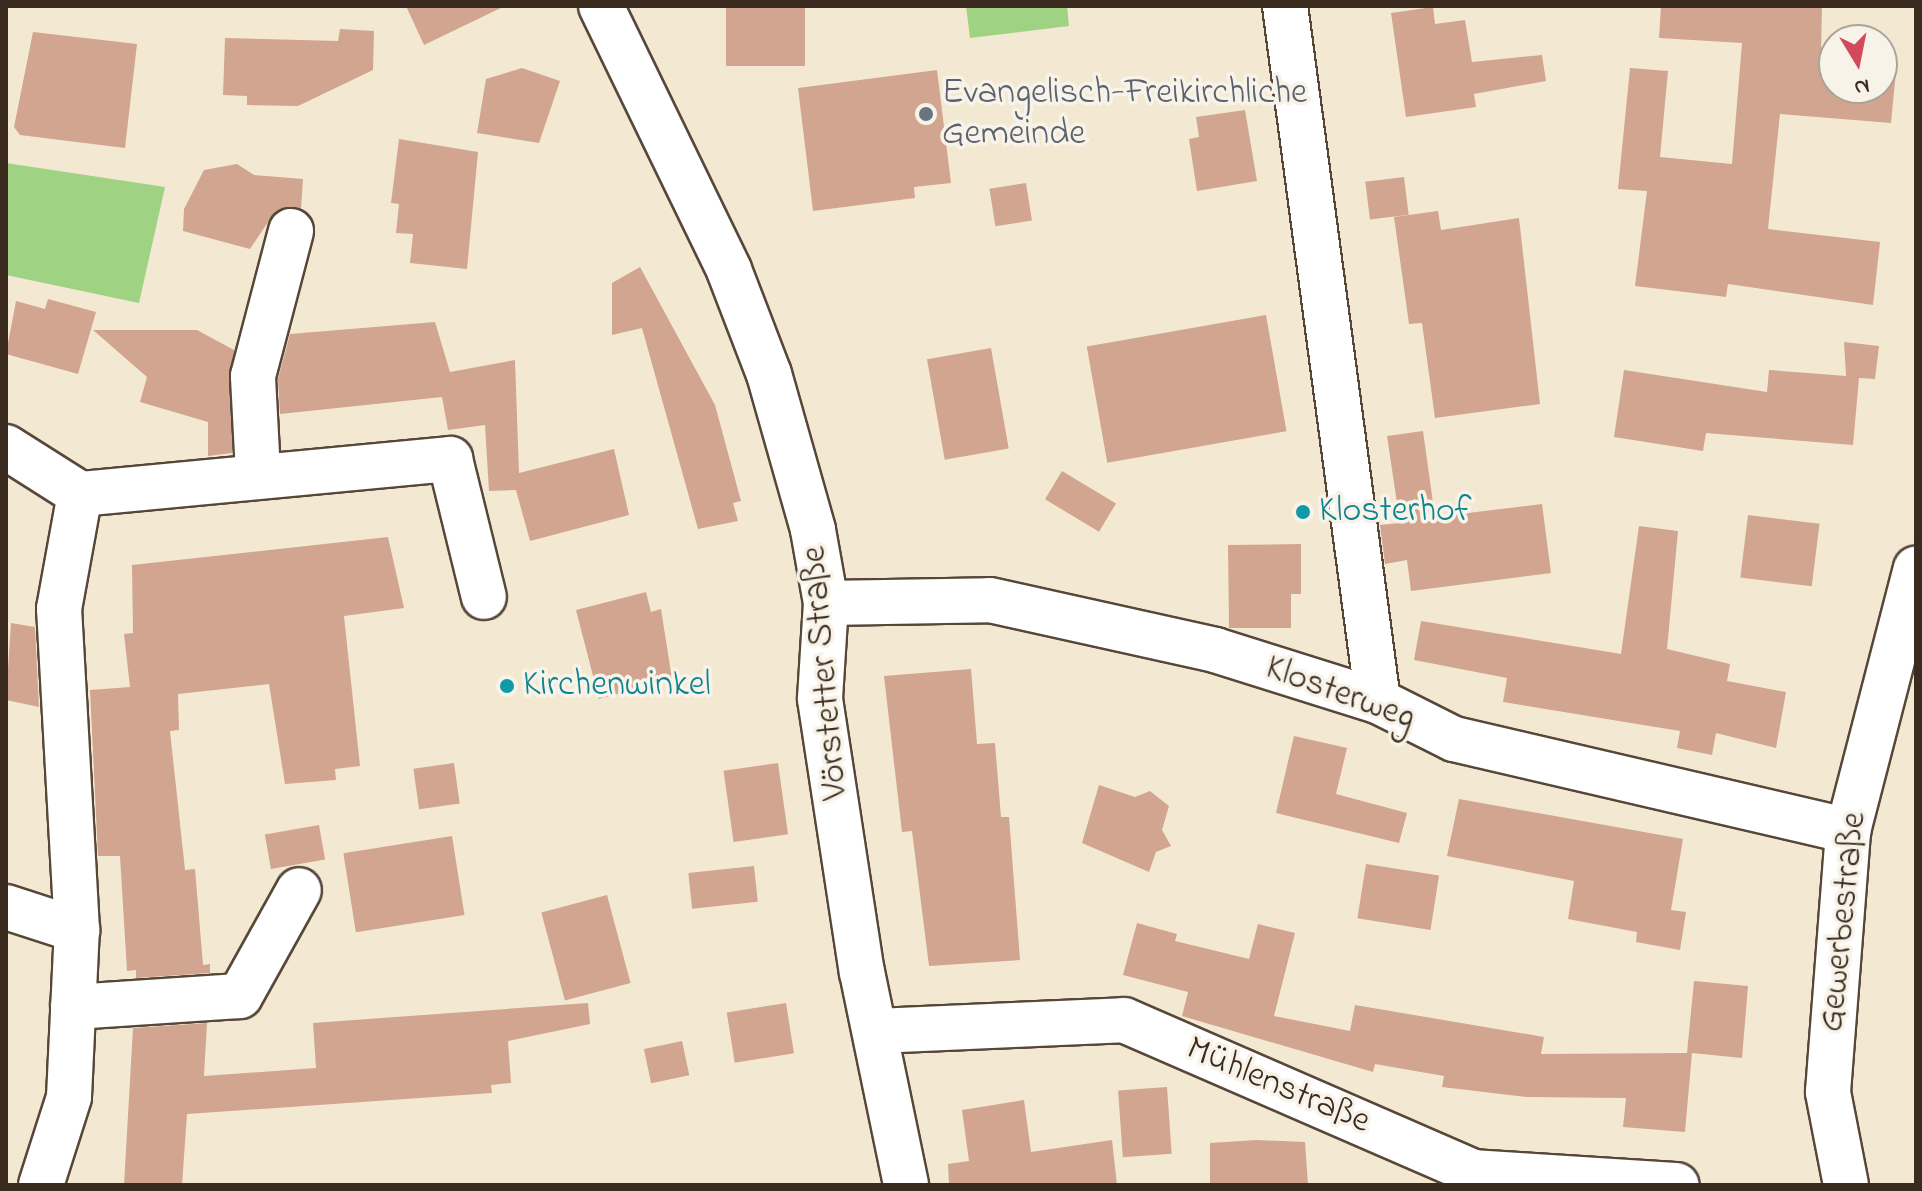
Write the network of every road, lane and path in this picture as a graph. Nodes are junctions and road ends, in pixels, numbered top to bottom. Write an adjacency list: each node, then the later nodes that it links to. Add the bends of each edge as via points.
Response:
1 (601, 6): 9 (street, Vörstetter Straße, via 729,270 769,374)
2 (1285, 6): 10 (street)
3 (291, 231): 5 (street, via 253,376)
4 (6, 447): 6 (street)
5 (258, 473): 6 (street); 8 (street, via 450,459)
6 (80, 494): 14 (street, via 59,609)
7 (1916, 569): 11 (street, Gewerbestraße)
8 (484, 597)
9 (826, 603): 10 (street, Klosterweg, via 990,600 1215,650); 16 (street, Vörstetter Straße, via 820,699)
10 (1378, 701): 11 (street, Klosterweg, via 1454,739)
11 (1848, 831): 20 (street, Gewerbestraße, via 1828,1092)
12 (299, 890): 15 (street, via 240,996)
13 (6, 907): 14 (street)
14 (77, 930): 15 (street)
15 (73, 1007): 17 (street, via 69,1097)
16 (875, 1031): 18 (street, Vörstetter Straße); 19 (street, Mühlenstraße, via 1124,1020 1474,1172)
17 (41, 1185)
18 (906, 1185)
19 (1677, 1185)
20 (1846, 1185)

